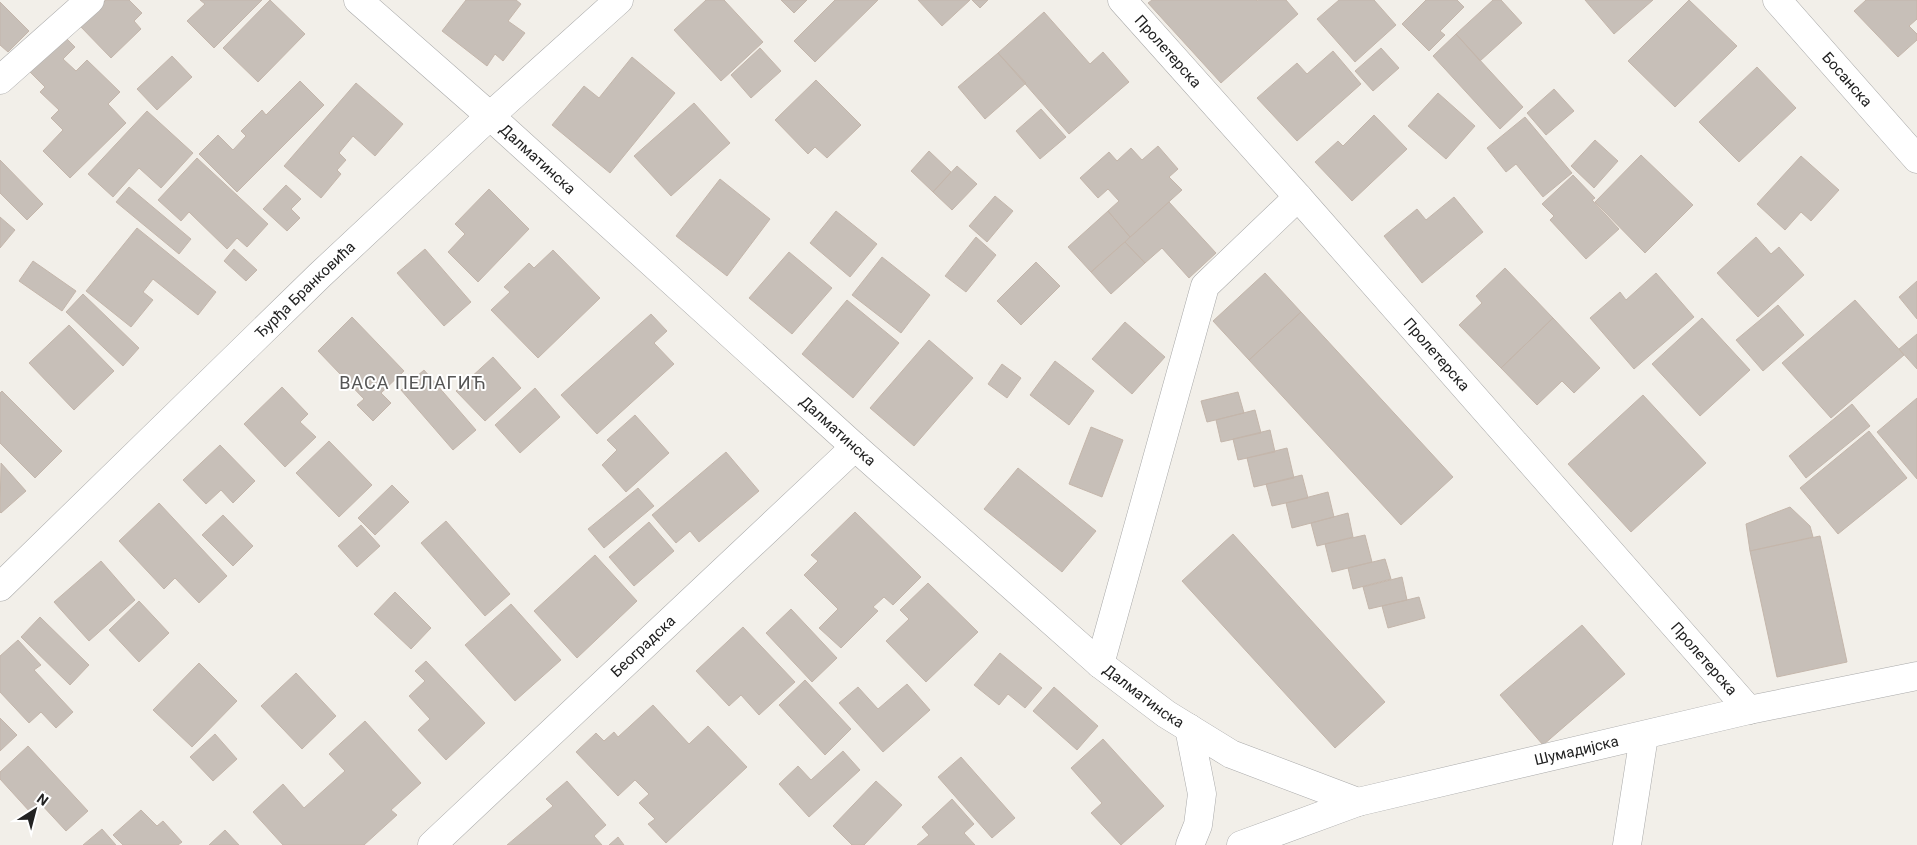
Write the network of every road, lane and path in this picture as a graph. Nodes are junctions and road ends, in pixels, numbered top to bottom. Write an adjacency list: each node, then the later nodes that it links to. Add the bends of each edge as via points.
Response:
1 (90, 0): 6 (street)
2 (358, 0): 7 (street, Далматинска)
3 (619, 0): 7 (street, Ђурђа Бранковића)
4 (1122, 0): 9 (street, Пролетерска)
5 (1777, 0): 8 (street, Босанска)
6 (0, 80)
7 (490, 116): 10 (street, Далматинска); 11 (street, Ђурђа Бранковића, via 320,275)
8 (1917, 159)
9 (1298, 197): 12 (street, via 1205,286); 14 (street, Пролетерска)
10 (855, 447): 12 (street, Далматинска); 18 (street, Београдска)
11 (0, 587)
12 (1100, 664): 15 (street, Далматинска)
13 (1917, 676): 14 (street, Шумадијска)
14 (1749, 710): 16 (street, Шумадијска)
15 (1189, 728): 17 (street, Далматинска, via 1231,754); 19 (street, via 1202,794 1198,825)
16 (1644, 736): 17 (street, Шумадијска); 21 (street)
17 (1358, 802): 20 (street, Шумадијска)
18 (432, 845)
19 (1190, 845)
20 (1241, 845)
21 (1627, 845)

